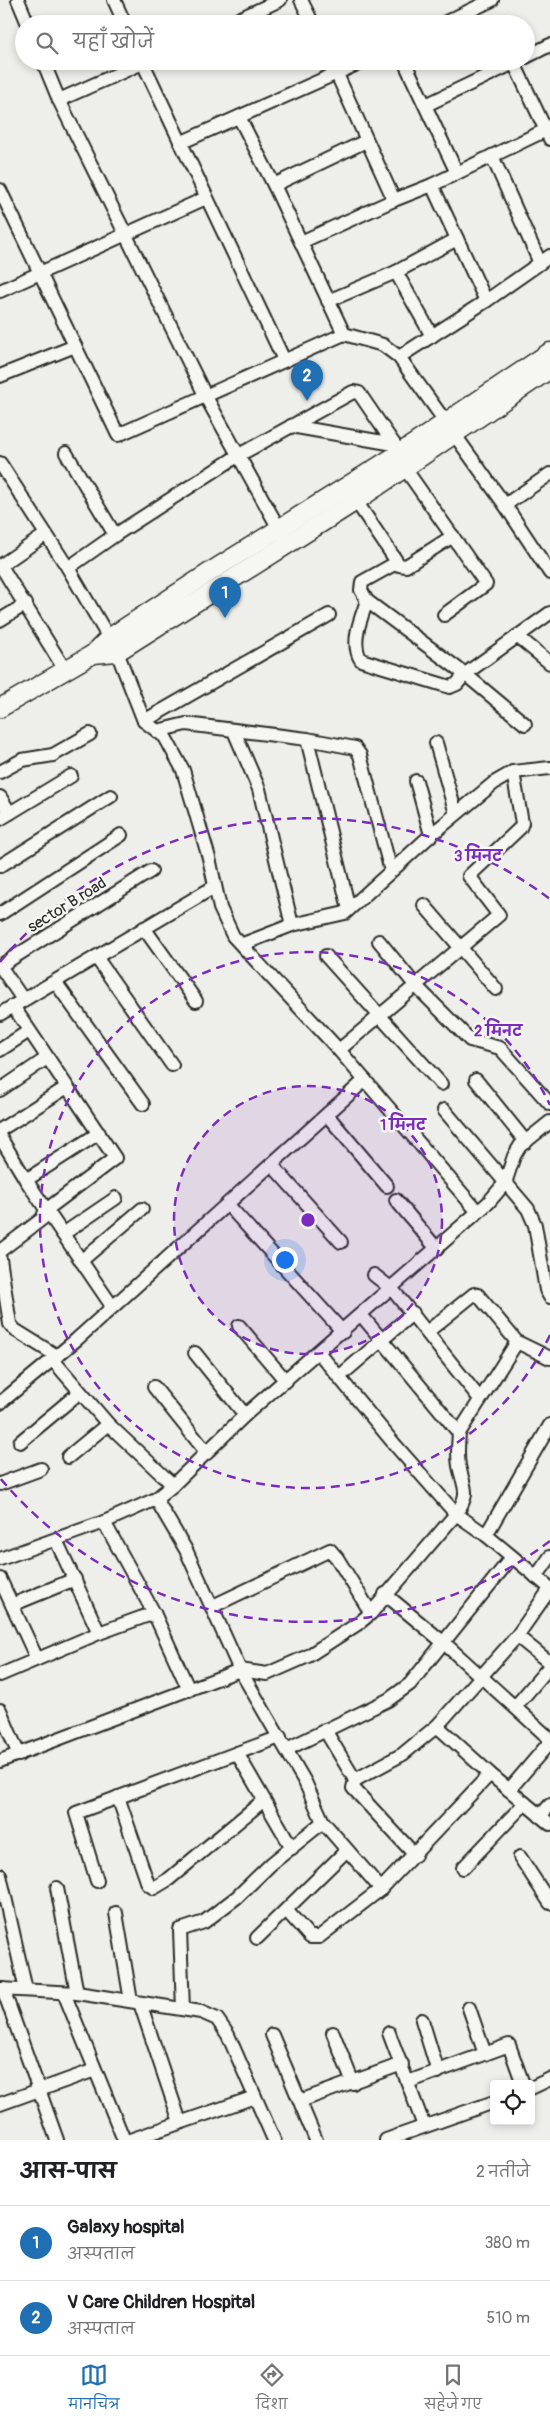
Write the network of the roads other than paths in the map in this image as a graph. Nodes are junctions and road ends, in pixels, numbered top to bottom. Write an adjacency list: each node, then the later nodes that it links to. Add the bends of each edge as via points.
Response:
1 (18, 0): 6 (street)
2 (114, 0): 7 (street)
3 (280, 0): 8 (street)
4 (301, 0): 9 (street)
5 (492, 0): 10 (street)
6 (24, 15)
7 (121, 15)
8 (248, 15)
9 (308, 15)
10 (461, 15)
11 (550, 45): 12 (street)
12 (535, 52)
13 (47, 70): 22 (street)
14 (126, 70): 22 (street)
15 (148, 70): 27 (street)
16 (335, 70): 21 (street)
17 (345, 70): 21 (street)
18 (408, 70): 23 (street)
19 (499, 70): 23 (street)
20 (520, 70): 25 (street)
21 (337, 74): 24 (street); 26 (street)
22 (59, 100): 35 (street)
23 (426, 105): 29 (street)
24 (239, 117): 27 (street); 30 (street)
25 (548, 134): 28 (street)
26 (366, 141): 30 (street); 34 (street)
27 (180, 143): 33 (street)
28 (492, 156): 29 (street); 38 (street)
29 (457, 173): 31 (street)
30 (274, 185): 37 (street)
31 (432, 185): 34 (street); 36 (street)
32 (0, 190): 40 (street)
33 (206, 198): 35 (street); 49 (street)
34 (394, 200): 37 (street)
35 (126, 235): 40 (street); 52 (street)
36 (457, 239): 39 (street); 43 (street)
37 (301, 242): 42 (street)
38 (545, 259): 43 (street)
39 (396, 272): 42 (street); 45 (street)
40 (40, 274): 41 (street); 46 (street)
41 (0, 292)
42 (328, 301): 44 (street)
43 (486, 301): 45 (street)
44 (344, 334): 48 (street, via 383,345); 49 (street)
45 (432, 336): 48 (street)
46 (75, 346): 51 (street); 52 (street, via 118,435)
47 (550, 352): 54 (street)
48 (398, 357): 54 (street)
49 (284, 360): 52 (street)
50 (550, 368): 54 (street)
51 (0, 376)
52 (206, 397): 56 (street)
53 (291, 426): 56 (street); 57 (street); 57 (street, via 356,391)
54 (449, 427): 57 (street); 61 (street)
55 (66, 453): 63 (street)
56 (238, 455): 63 (street); 64 (street)
57 (400, 455): 60 (street); 64 (street); 65 (street)
58 (0, 463): 62 (street)
59 (550, 474): 61 (street)
60 (356, 501): 64 (street); 67 (street)
61 (505, 505): 66 (street)
62 (45, 535): 68 (street); 69 (street)
63 (115, 535): 69 (street)
64 (283, 536): 78 (street)
65 (453, 536): 67 (street, via 406,566); 75 (street, via 486,585)
66 (546, 559): 70 (street)
67 (396, 563): 71 (street, via 362,582 360,590)
68 (1, 566): 72 (street)
69 (68, 568): 78 (street)
70 (550, 573)
71 (366, 601): 81 (street); 81 (street, via 358,627 357,648 361,660 450,687)
72 (26, 604): 76 (street); 80 (street)
73 (329, 614): 83 (street)
74 (550, 614): 77 (street)
75 (444, 615)
76 (0, 620)
77 (517, 636): 79 (street); 81 (street)
78 (113, 645): 80 (street); 83 (street)
79 (550, 663)
80 (65, 670): 82 (street)
81 (465, 674): 84 (street)
82 (0, 708)
83 (144, 721): 85 (street)
84 (525, 724)
85 (157, 731): 86 (street, via 186,724); 104 (street, via 165,738 183,770 209,858)
86 (234, 731): 88 (street); 108 (street, via 259,789)
87 (90, 734): 91 (street, via 52,755 22,760)
88 (307, 739): 103 (street, via 358,751); 106 (street)
89 (436, 743): 97 (street)
90 (550, 768): 92 (street)
91 (0, 772)
92 (513, 772): 97 (street); 112 (street, via 522,822 520,828 469,876 499,915)
93 (71, 776): 98 (street)
94 (416, 781): 100 (street)
95 (111, 796): 101 (street)
96 (0, 798): 98 (street)
97 (456, 814): 100 (street)
98 (5, 816)
99 (121, 835): 107 (street)
100 (431, 835): 103 (street)
101 (0, 866)
102 (151, 870): 115 (street, sector B road)
103 (391, 871): 106 (street)
104 (214, 887): 109 (street); 111 (street, via 226,923 233,936)
105 (424, 905): 112 (street)
106 (349, 909): 108 (street, via 345,913)
107 (0, 914)
108 (292, 925): 111 (street)
109 (144, 928): 114 (street); 119 (street)
110 (380, 941): 117 (street)
111 (243, 944): 125 (street)
112 (460, 947): 117 (street); 118 (street)
113 (326, 956): 122 (street)
114 (96, 957): 116 (street); 127 (street)
115 (0, 966): 120 (street)
116 (56, 983): 120 (street); 133 (street)
117 (415, 984): 122 (street); 134 (street, via 470,1040 492,1045 507,1054)
118 (496, 989)
119 (196, 1001)
120 (18, 1004): 121 (street); 123 (street)
121 (0, 1014)
122 (382, 1016): 125 (street); 130 (street)
123 (29, 1031): 124 (street); 126 (street)
124 (0, 1050)
125 (339, 1050): 128 (street)
126 (47, 1058): 131 (street); 132 (street)
127 (172, 1065)
128 (365, 1080): 136 (street); 151 (street)
129 (476, 1080): 141 (street)
130 (441, 1084)
131 (67, 1087): 138 (street); 139 (street)
132 (0, 1090)
133 (143, 1104)
134 (550, 1104)
135 (444, 1110): 144 (street)
136 (327, 1115): 142 (street); 145 (street)
137 (550, 1122): 141 (street)
138 (0, 1130)
139 (99, 1133): 143 (street); 150 (street, via 114,1160)
140 (0, 1137): 143 (street)
141 (526, 1142): 144 (street, via 514,1156)
142 (272, 1165): 148 (street); 153 (street)
143 (26, 1180): 150 (street)
144 (505, 1183): 151 (street); 160 (street, via 528,1209 535,1225)
145 (387, 1186)
146 (116, 1198): 152 (street)
147 (396, 1200): 154 (street)
148 (228, 1205): 161 (street); 165 (street)
149 (142, 1209): 157 (street)
150 (46, 1210): 152 (street); 155 (street, via 42,1220)
151 (478, 1212): 154 (street)
152 (63, 1234): 157 (street)
153 (341, 1242)
154 (437, 1248): 159 (street)
155 (0, 1251)
156 (0, 1259): 171 (street, via 10,1324)
157 (82, 1261): 161 (street)
158 (374, 1275): 159 (street)
159 (392, 1289): 162 (street); 163 (street)
160 (550, 1297)
161 (112, 1306): 171 (street)
162 (412, 1313): 166 (street); 167 (street)
163 (362, 1316): 165 (street); 167 (street)
164 (239, 1326): 174 (street)
165 (343, 1332): 169 (street)
166 (427, 1332): 168 (street, via 474,1294); 177 (street)
167 (382, 1340): 173 (street); 182 (street)
168 (517, 1342): 172 (street); 177 (street)
169 (319, 1353): 173 (street); 174 (street)
170 (195, 1354): 179 (street)
171 (55, 1358): 176 (street); 178 (street)
172 (550, 1358)
173 (339, 1377): 190 (street)
174 (286, 1381): 179 (street)
175 (154, 1387): 184 (street)
176 (80, 1392): 180 (street); 183 (street)
177 (480, 1399): 182 (street)
178 (0, 1403)
179 (245, 1415): 184 (street)
180 (108, 1424): 185 (street); 188 (street)
181 (550, 1425): 192 (street)
182 (459, 1433): 190 (street, via 459,1464 467,1494)
183 (20, 1442)
184 (208, 1453): 188 (street)
185 (68, 1457)
186 (41, 1469): 187 (street)
187 (0, 1484)
188 (173, 1485): 189 (street)
189 (156, 1499): 191 (street); 203 (street, via 186,1550)
190 (456, 1514): 192 (street); 201 (street)
191 (104, 1522): 193 (street); 204 (street)
192 (486, 1535): 194 (street)
193 (56, 1540): 196 (street); 198 (street)
194 (512, 1557): 197 (street); 208 (street)
195 (550, 1557): 197 (street)
196 (0, 1560)
197 (536, 1577): 200 (street)
198 (75, 1578): 202 (street); 206 (street)
199 (0, 1579): 202 (street)
200 (550, 1589): 207 (street)
201 (385, 1594): 205 (street); 208 (street)
202 (12, 1605): 209 (street)
203 (212, 1606): 205 (street, via 330,1550); 211 (street)
204 (154, 1613): 206 (street); 214 (street)
205 (371, 1613): 211 (street, via 308,1656 267,1674)
206 (99, 1633): 209 (street)
207 (517, 1636): 210 (street); 213 (street)
208 (444, 1643): 213 (street); 218 (street, via 410,1684 388,1700)
209 (37, 1659): 212 (street)
210 (550, 1664): 215 (street)
211 (240, 1670): 214 (street); 219 (street)
212 (0, 1675)
213 (481, 1677): 215 (street); 217 (street)
214 (189, 1690): 223 (street)
215 (514, 1707): 220 (street)
216 (0, 1710): 223 (street)
217 (437, 1726): 225 (street); 226 (street, via 403,1754)
218 (325, 1730): 221 (street); 226 (street)
219 (280, 1737): 221 (street); 222 (street)
220 (550, 1741): 227 (street)
221 (287, 1749): 233 (street)
222 (237, 1753): 228 (street); 229 (street)
223 (19, 1755): 224 (street)
224 (0, 1761)
225 (490, 1774): 227 (street); 236 (street)
226 (355, 1780): 236 (street, via 353,1788)
227 (509, 1790): 230 (street)
228 (118, 1796): 229 (street, via 148,1884 154,1888 170,1879); 240 (street, via 76,1813)
229 (264, 1800): 234 (street)
230 (525, 1803): 232 (street); 238 (street)
231 (550, 1805): 232 (street)
232 (545, 1820)
233 (323, 1822): 234 (street); 235 (street)
234 (292, 1848): 252 (street, via 204,1922 180,1930)
235 (347, 1850): 242 (street); 244 (street)
236 (415, 1855): 242 (street)
237 (520, 1857): 243 (street)
238 (463, 1868)
239 (0, 1875): 248 (street)
240 (97, 1881)
241 (56, 1888): 249 (street)
242 (381, 1889): 244 (street, via 319,1937 310,1937)
243 (550, 1903)
244 (287, 1911): 246 (street)
245 (116, 1913): 250 (street)
246 (258, 1938)
247 (2, 1989): 248 (street); 266 (street)
248 (26, 1990): 249 (street)
249 (71, 1993): 250 (street); 259 (street)
250 (136, 2002): 252 (street); 271 (street)
251 (469, 2008): 257 (street)
252 (183, 2009): 267 (street, via 216,2019 228,2035)
253 (422, 2020): 260 (street)
254 (333, 2033): 264 (street)
255 (389, 2033): 258 (street)
256 (272, 2035): 268 (street)
257 (486, 2054): 260 (street); 262 (street, via 508,2045)
258 (402, 2064): 263 (street); 264 (street)
259 (95, 2070): 266 (street); 274 (street)
260 (438, 2072): 263 (street)
261 (550, 2079): 265 (street)
262 (521, 2080)
263 (408, 2082): 272 (street)
264 (353, 2083): 268 (street)
265 (535, 2086)
266 (39, 2091): 270 (street); 273 (street)
267 (255, 2097): 271 (street); 276 (street)
268 (300, 2101): 277 (street)
269 (490, 2103): 272 (street)
270 (0, 2104)
271 (180, 2122): 275 (street)
272 (424, 2126): 278 (street)
273 (56, 2140)
274 (124, 2140)
275 (130, 2140)
276 (274, 2140)
277 (316, 2140)
278 (386, 2140)

